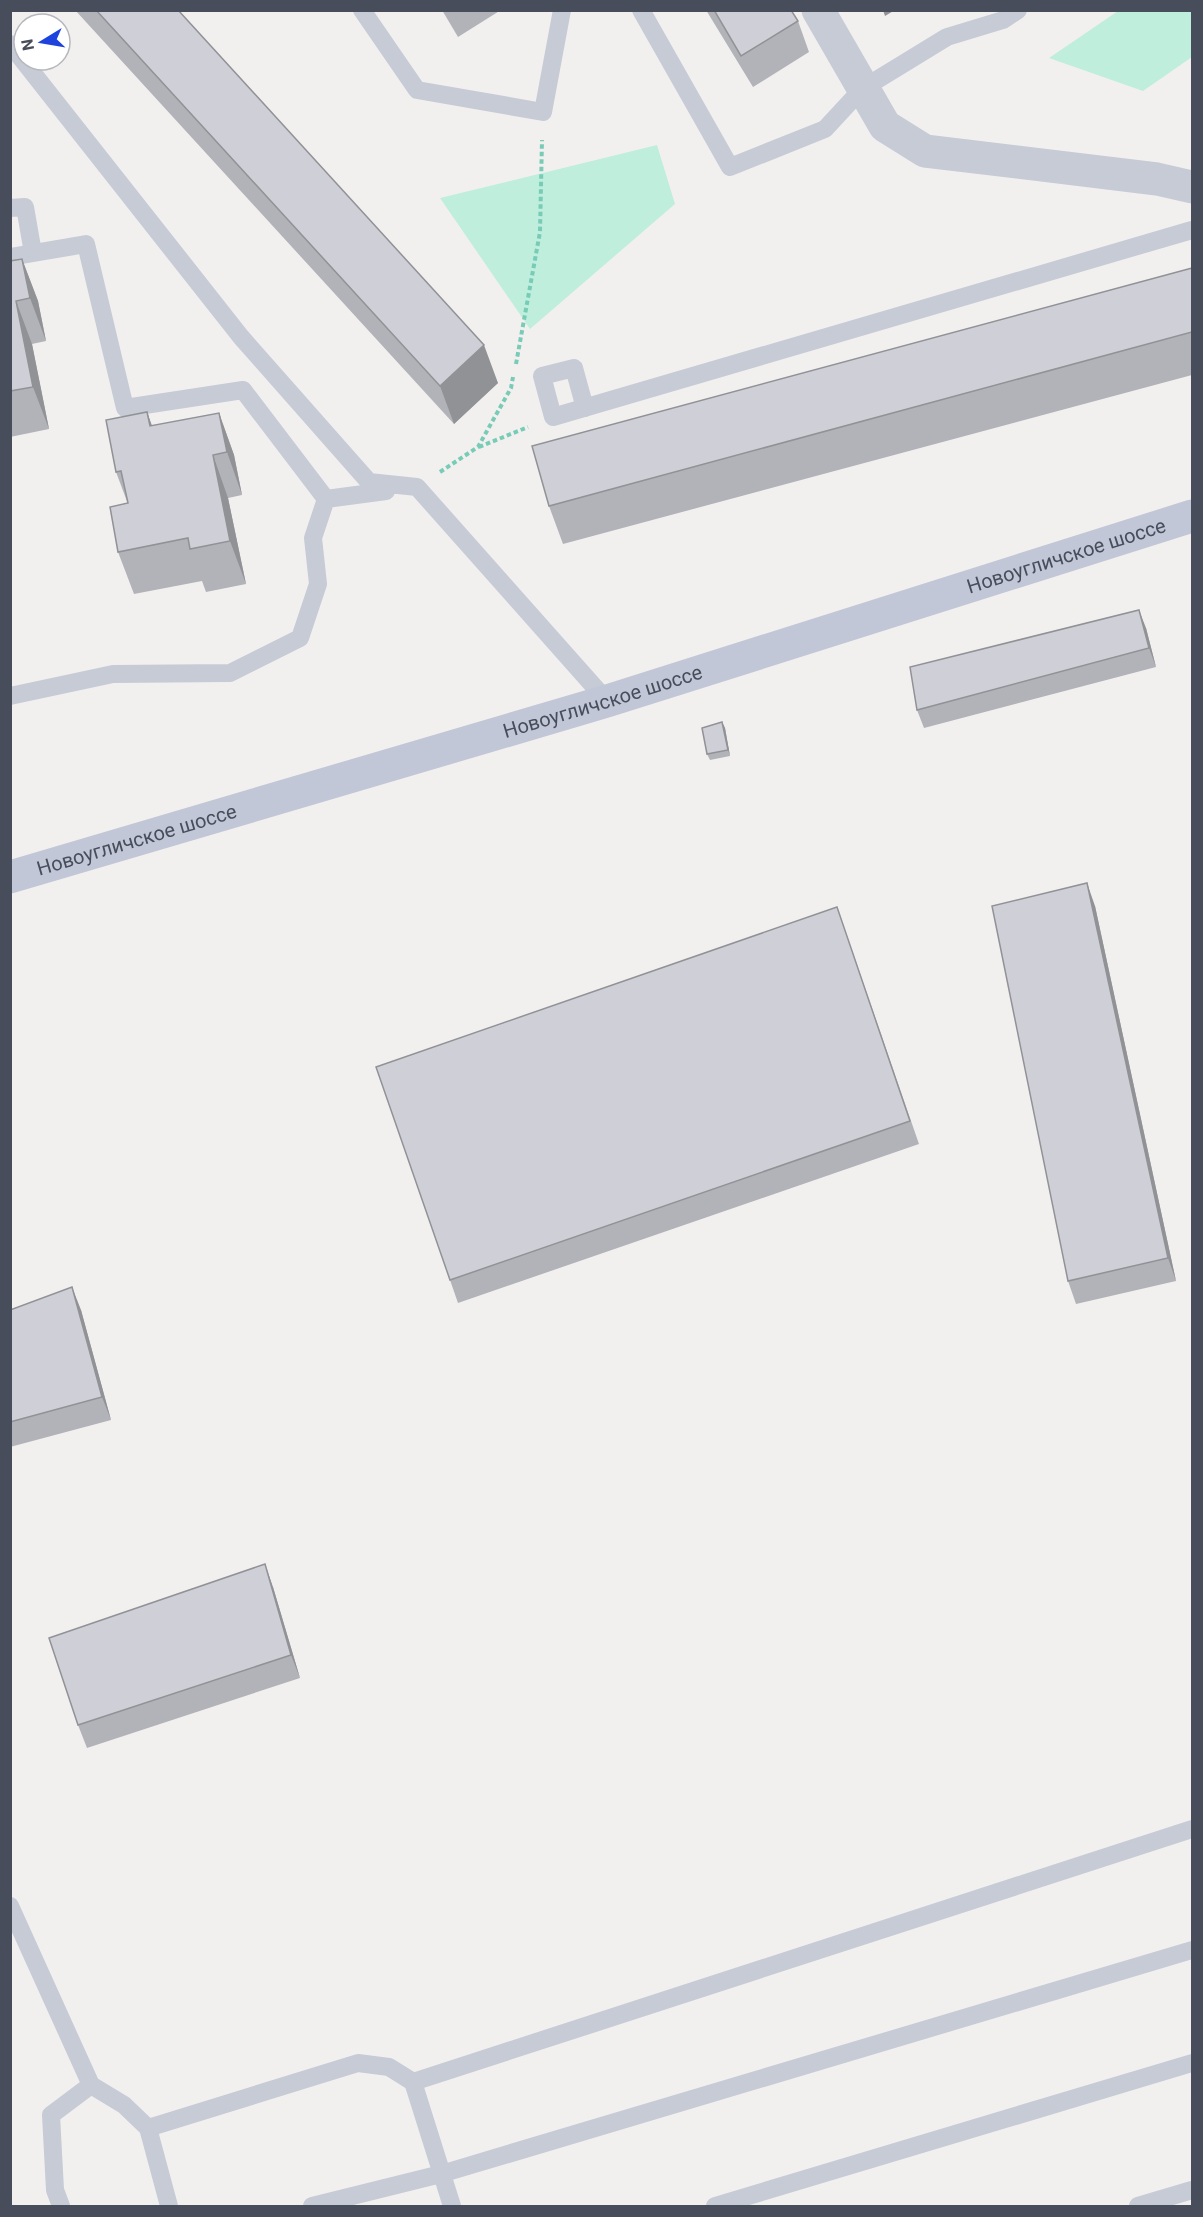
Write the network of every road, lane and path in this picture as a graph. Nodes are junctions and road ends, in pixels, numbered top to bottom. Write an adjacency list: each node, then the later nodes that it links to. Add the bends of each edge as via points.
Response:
1 (362, 10): 8 (lane, via 417,90)
2 (562, 10): 8 (lane)
3 (641, 10): 7 (lane, via 730,167 825,129)
4 (818, 10): 7 (street)
5 (1018, 10): 7 (lane, via 1004,20 947,37)
6 (10, 44): 17 (lane, via 241,337 369,482)
7 (862, 89): 9 (street, via 885,126 925,151 1157,179)
8 (543, 112): 16 (path, via 540,232 511,388)
9 (1192, 187)
10 (10, 208): 12 (lane, via 25,207)
11 (1192, 230): 14 (lane)
12 (33, 253): 13 (lane); 18 (lane, via 86,244 125,408 243,390)
13 (10, 257)
14 (585, 408): 15 (lane); 15 (lane, via 574,368 542,376)
15 (553, 417): 16 (path)
16 (478, 447): 17 (path)
17 (417, 487): 18 (lane); 21 (lane)
18 (326, 499): 20 (lane, via 313,538 318,584 300,638 230,674 113,674)
19 (1192, 516): 21 (main road, Новоугличское шоссе)
20 (10, 696)
21 (607, 701): 22 (main road, Новоугличское шоссе)
22 (10, 877)
23 (1192, 1828): 27 (lane)
24 (10, 1906): 28 (lane)
25 (1192, 1950): 30 (lane)
26 (1192, 2063): 36 (lane)
27 (413, 2082): 29 (lane, via 389,2067 358,2063); 30 (lane)
28 (92, 2085): 29 (lane, via 124,2105); 32 (lane, via 51,2115 55,2190)
29 (148, 2128): 33 (lane)
30 (441, 2174): 34 (lane); 35 (lane)
31 (1192, 2190): 37 (lane)
32 (61, 2206)
33 (169, 2206)
34 (312, 2206)
35 (452, 2206)
36 (715, 2206)
37 (1138, 2206)

